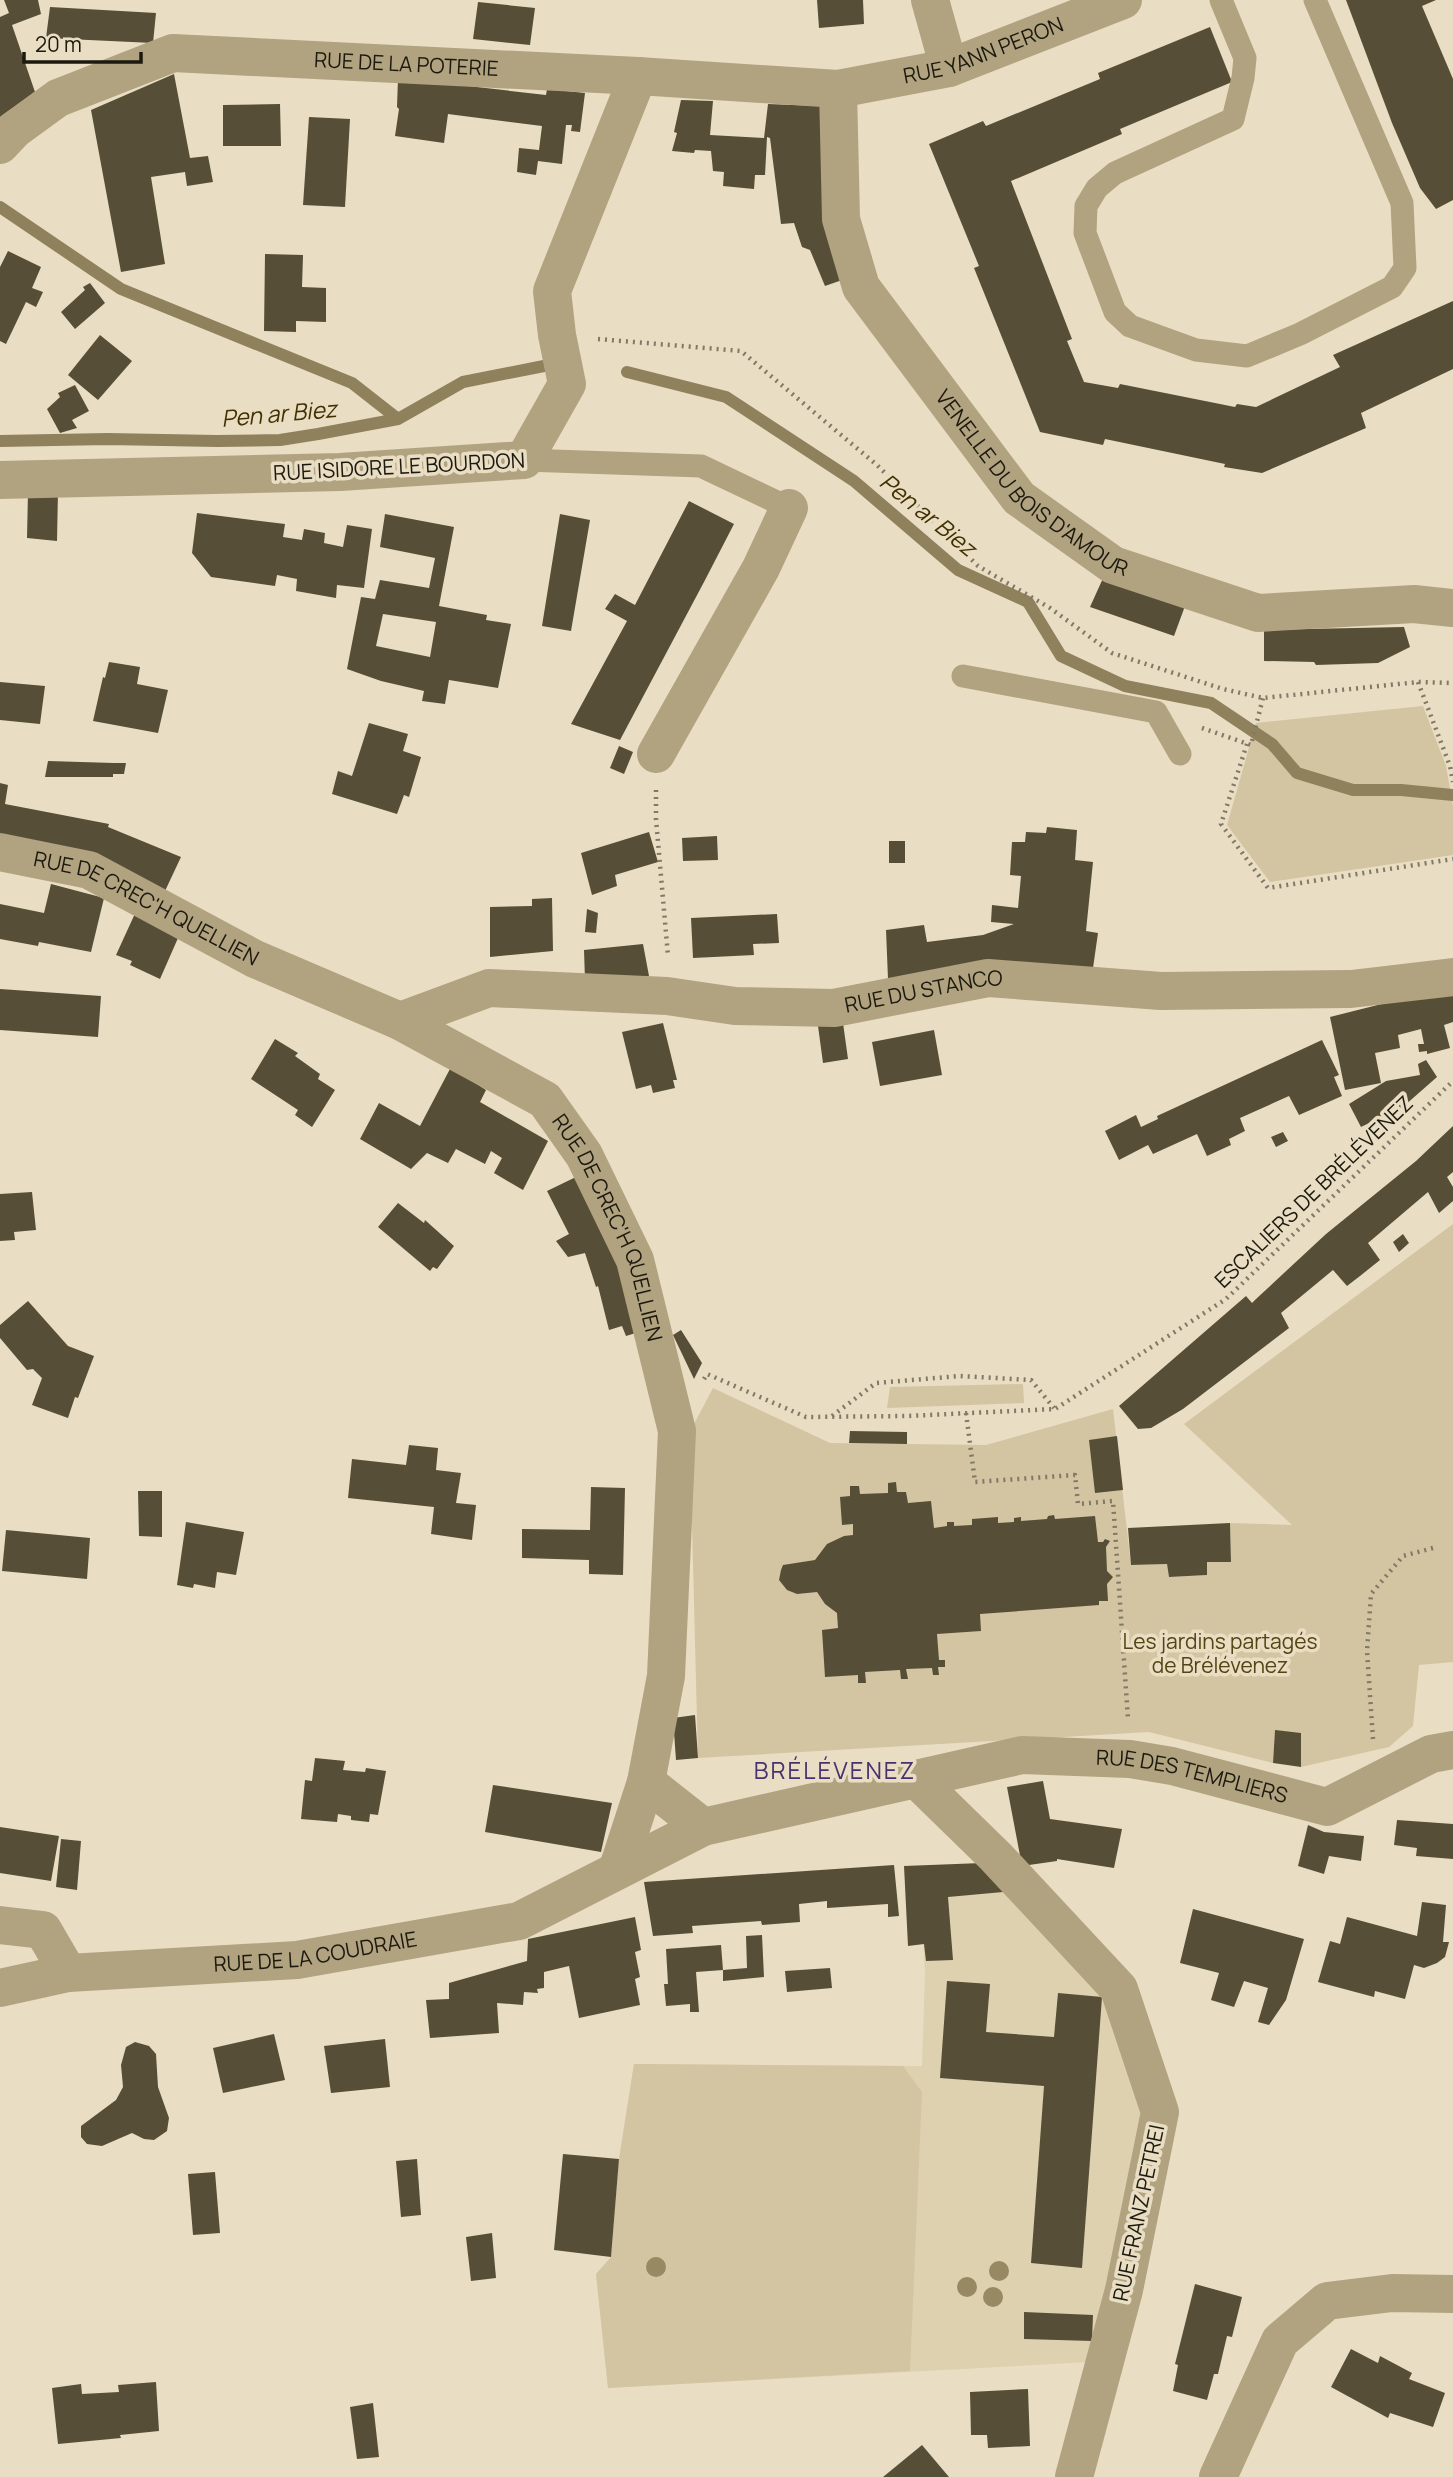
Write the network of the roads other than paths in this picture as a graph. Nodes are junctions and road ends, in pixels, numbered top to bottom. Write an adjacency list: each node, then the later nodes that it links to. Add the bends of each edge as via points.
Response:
1 (930, 0): 5 (street)
2 (1123, 0): 5 (street, RUE YANN PERON)
3 (1221, 0): 4 (lane, via 1245,58 1233,119 1115,173 1097,188 1086,206 1084,233 1115,312 1130,326 1196,350 1247,356 1392,287 1405,268 1402,204)
4 (1315, 0)
5 (949, 68): 7 (street, RUE YANN PERON)
6 (638, 76): 7 (street, RUE DE LA POTERIE); 8 (street, RUE DE LA POTERIE, via 173,53 58,98); 9 (street, via 552,291 567,384)
7 (838, 89): 12 (street, VENELLE DU BOIS D'AMOUR, via 841,219 861,287 1018,498 1113,565 1258,613 1414,604)
8 (0, 145)
9 (524, 460): 10 (street, RUE ISIDORE LE BOURDON, via 340,472); 11 (lane, RUE ISIDORE LE BOURDON, via 701,466)
10 (0, 480)
11 (789, 508): 14 (street, via 761,568)
12 (1453, 608)
13 (963, 676): 15 (lane, via 1156,712)
14 (656, 754)
15 (1180, 754)
16 (0, 852): 18 (street, RUE DE CREC'H QUELLIEN, via 89,870 255,959)
17 (1453, 976): 18 (street, RUE DU STANCO, via 1351,989 1161,991 988,978 834,1008 735,1006 667,996 489,988)
18 (400, 1021): 21 (street, RUE DE CREC'H QUELLIEN, via 545,1100 584,1156 635,1260 677,1431 666,1676)
19 (1453, 1750): 20 (street, RUE DES TEMPLIERS, via 1431,1754 1327,1807 1130,1759 1022,1755)
20 (918, 1780): 22 (street, RUE DES TEMPLIERS); 28 (street, RUE FRANZ PETREI, via 1119,1989 1160,2112 1124,2290)
21 (646, 1782): 22 (street); 23 (street, RUE DE CREC'H QUELLIEN)
22 (703, 1827): 23 (street, RUE DE LA COUDRAIE)
23 (618, 1868): 25 (street, RUE DE LA COUDRAIE, via 519,1921 297,1960)
24 (0, 1925): 25 (street, via 43,1930)
25 (68, 1973): 26 (street, RUE DE LA COUDRAIE)
26 (0, 1988)
27 (1453, 2294): 29 (street, via 1392,2293 1327,2301 1280,2341)
28 (1074, 2477)
29 (1218, 2477)

